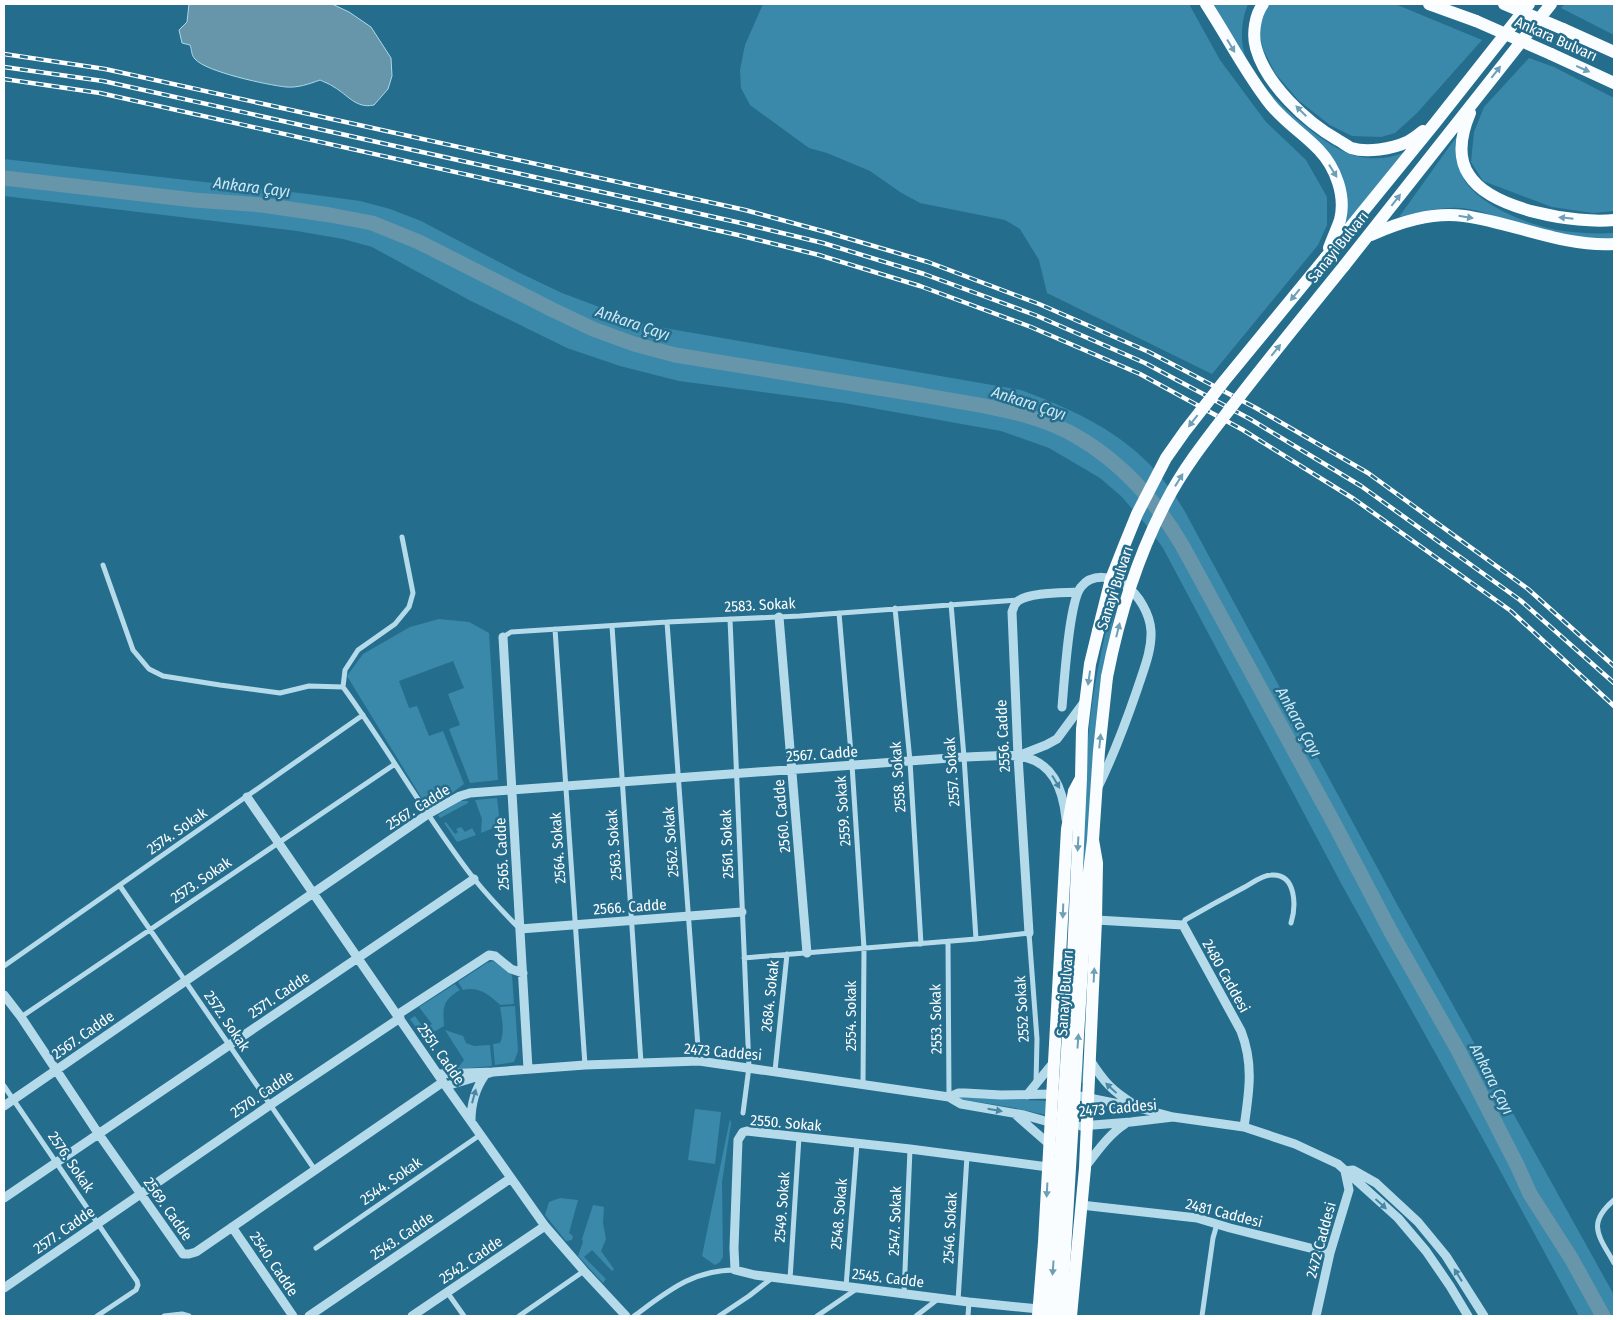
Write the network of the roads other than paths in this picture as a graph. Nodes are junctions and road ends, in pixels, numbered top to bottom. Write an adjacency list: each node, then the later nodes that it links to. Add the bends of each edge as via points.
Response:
1 (1206, 4): 14 (main road, one-way to 14, via 1268,102 1320,151 1337,178 1342,199 1340,219)
2 (1263, 4): 10 (main road, one-way to 2, via 1400,145 1372,150 1351,148 1328,134 1304,115 1276,86 1264,68 1255,46 1255,25)
3 (1429, 4): 8 (main road, Ankara Bulvarı, one-way to 8, bridge, via 1476,21)
4 (1504, 4): 7 (main road, Ankara Bulvarı, bridge)
5 (1529, 4): 10 (main road, Sanayi Bulvarı)
6 (1551, 4): 9 (main road, Sanayi Bulvarı, one-way to 6)
7 (1614, 52)
8 (1614, 83)
9 (1476, 98): 11 (main road, one-way to 9, via 1560,218 1521,208 1478,185 1468,175 1461,152 1462,133); 12 (main road, Sanayi Bulvarı, one-way to 9)
10 (1435, 123): 14 (main road, Sanayi Bulvarı)
11 (1614, 220)
12 (1368, 236): 13 (main road, one-way to 13, via 1417,218 1463,216 1559,239 1597,245); 44 (main road, Sanayi Bulvarı, one-way to 12, bridge, via 1107,677 1122,614 1135,572 1174,487 1205,440)
13 (1614, 244)
14 (1326, 257): 29 (main road, Sanayi Bulvarı, one-way to 29, bridge, via 1166,458 1137,514 1111,579 1090,664)
15 (402, 537): 28 (street, via 413,593 409,607 395,624 358,650 345,670)
16 (103, 565): 28 (street, via 133,650 149,669 163,676 280,693 310,686)
17 (1078, 592): 18 (street); 30 (street, via 1072,612); 44 (street, via 1088,581 1098,577 1124,584 1141,604 1150,621 1151,631 1148,655 1135,696)
18 (1019, 600): 19 (street, 2583. Sokak); 32 (street, 2556. Cadde, via 1012,620)
19 (951, 604): 20 (street, 2583. Sokak); 33 (street, 2557. Sokak)
20 (895, 608): 21 (street, 2583. Sokak); 34 (street, 2558. Sokak)
21 (839, 612): 22 (street, 2583. Sokak); 36 (street, 2559. Sokak)
22 (779, 617): 23 (street, 2583. Sokak); 37 (street, 2560. Cadde)
23 (730, 619): 24 (street, 2583. Sokak); 38 (street, 2561. Sokak)
24 (668, 622): 25 (street, 2583. Sokak); 39 (street, 2562. Sokak)
25 (612, 626): 26 (street, 2583. Sokak); 41 (street, 2563. Sokak)
26 (555, 629): 27 (street, 2583. Sokak, via 510,632); 42 (street, 2564. Sokak)
27 (503, 637): 43 (street, 2565. Cadde)
28 (343, 687): 31 (street)
29 (1086, 699): 32 (street, via 1057,739); 40 (main road, Sanayi Bulvarı)
30 (1062, 707)
31 (364, 715): 35 (street); 45 (street, 2574. Sokak)
32 (1018, 756): 33 (street, 2567. Cadde); 47 (street, one-way to 47, via 1039,764 1051,774 1061,790); 62 (street, 2556. Cadde)
33 (964, 757): 34 (street, 2567. Cadde); 63 (street, 2557. Sokak)
34 (910, 761): 36 (street, 2567. Cadde); 65 (street, 2558. Sokak)
35 (396, 764): 46 (street); 49 (street, 2573. Sokak)
36 (852, 766): 37 (street, 2567. Cadde); 66 (street, 2559. Sokak)
37 (792, 770): 38 (street, 2567. Cadde); 67 (street, 2560. Cadde)
38 (736, 774): 39 (street, 2567. Cadde); 53 (street, 2561. Sokak)
39 (679, 778): 41 (street, 2567. Cadde); 54 (street, 2562. Sokak)
40 (1082, 778): 47 (main road, via 1074,791); 144 (main road, Sanayi Bulvarı, one-way to 144, bridge, via 1054,1260)
41 (623, 782): 42 (street, 2567. Cadde); 55 (street, 2563. Sokak)
42 (566, 786): 43 (street, 2567. Cadde); 58 (street, 2564. Sokak)
43 (512, 790): 46 (street, 2567. Cadde, via 470,793); 60 (street, 2565. Cadde)
44 (1097, 790): 48 (main road, Sanayi Bulvarı)
45 (247, 797): 49 (street, 2551. Cadde); 51 (street, 2574. Sokak)
46 (428, 814): 50 (street); 52 (street, 2567. Cadde)
47 (1067, 829): 79 (main road, one-way to 79)
48 (1093, 840): 56 (main road, via 1098,863); 159 (main road, Sanayi Bulvarı, one-way to 48, bridge, via 1087,887)
49 (279, 843): 52 (street, 2551. Cadde); 61 (street, 2573. Sokak)
50 (474, 879): 60 (street); 69 (street, 2571. Cadde)
51 (120, 886): 61 (street, 2572. Sokak); 71 (street, 2574. Sokak)
52 (313, 893): 69 (street, 2551. Cadde); 73 (street, 2567. Cadde)
53 (742, 912): 54 (street, 2566. Cadde); 70 (street, 2561. Sokak)
54 (689, 916): 55 (street, 2566. Cadde); 80 (street, 2562. Sokak)
55 (632, 920): 58 (street, 2566. Cadde); 81 (street, 2563. Sokak)
56 (1096, 920): 59 (street); 78 (main road, one-way to 56)
57 (1291, 923): 59 (street, via 1295,902 1290,885 1283,877 1270,875 1185,920)
58 (575, 925): 60 (street, 2566. Cadde); 82 (street, 2564. Sokak)
59 (1183, 925): 107 (street, 2480 Caddesi, via 1246,1045 1249,1062)
60 (520, 929): 72 (street, 2565. Cadde)
61 (150, 930): 73 (street, 2572. Sokak); 75 (street, 2573. Sokak)
62 (1029, 933): 63 (street); 89 (street, 2552 Sokak, via 1037,1039)
63 (976, 939): 64 (street)
64 (948, 941): 65 (street); 94 (street, 2553. Sokak)
65 (920, 944): 66 (street)
66 (864, 948): 67 (street); 90 (street, 2554. Sokak)
67 (806, 953): 68 (street)
68 (787, 954): 70 (street); 86 (street, 2684. Sokak)
69 (358, 958): 76 (street, 2551. Cadde); 77 (street, 2571. Cadde)
70 (744, 958): 83 (street, 2561. Sokak)
71 (4, 966)
72 (523, 972): 76 (street, 2570. Cadde, via 511,969 489,954); 84 (street, 2565. Cadde)
73 (185, 981): 77 (street, 2572. Sokak); 85 (street, 2567. Cadde)
74 (4, 995): 75 (street, 2569. Cadde)
75 (21, 1017): 85 (street, 2569. Cadde)
76 (398, 1017): 88 (street, 2551. Cadde); 97 (street, 2570. Cadde)
77 (228, 1045): 97 (street, 2572. Sokak); 108 (street, 2571. Cadde)
78 (1090, 1057): 79 (main road, via 1081,1069 1073,1071 1063,1069); 95 (main road); 99 (street, one-way to 78, via 1110,1088)
79 (1053, 1060): 89 (street); 92 (main road)
80 (699, 1061): 81 (street, 2473 Caddesi); 83 (street, 2473 Caddesi)
81 (641, 1063): 82 (street, 2473 Caddesi)
82 (585, 1065): 84 (street, 2473 Caddesi)
83 (749, 1067): 86 (street, 2473 Caddesi); 100 (street, 2561. Sokak)
84 (528, 1069): 87 (street, 2473 Caddesi)
85 (57, 1070): 96 (street, 2567. Cadde); 108 (street, 2569. Cadde)
86 (776, 1071): 90 (street, 2473 Caddesi)
87 (489, 1074): 88 (street); 88 (street); 103 (street, one-way to 87, via 476,1089)
88 (442, 1081): 103 (street, 2551. Cadde); 118 (street, 2569. Cadde)
89 (1036, 1083): 93 (street)
90 (863, 1084): 94 (street, 2473 Caddesi)
91 (4, 1086): 96 (street, 2576. Sokak)
92 (1052, 1094): 93 (street, 2473 Caddesi); 95 (street, 2473 Caddesi); 104 (main road)
93 (1027, 1095): 94 (street, 2473 Caddesi, via 958,1093)
94 (949, 1097): 101 (street, 2473 Caddesi, one-way to 101, via 962,1104)
95 (1088, 1098): 99 (street, 2473 Caddesi); 106 (main road)
96 (13, 1100): 98 (street, 2567. Cadde); 115 (street, 2576. Sokak)
97 (270, 1105): 118 (street, 2572. Sokak); 121 (street, 2570. Cadde)
98 (4, 1106)
99 (1139, 1108): 102 (street, 2473 Caddesi)
100 (744, 1113)
101 (1012, 1113): 104 (street, 2473 Caddesi); 112 (street)
102 (1173, 1117): 105 (street, 2473 Caddesi); 107 (street, 2473 Caddesi)
103 (470, 1121): 109 (street, 2551. Cadde)
104 (1050, 1122): 106 (street, 2473 Caddesi); 112 (main road)
105 (1126, 1123): 106 (street, 2473 Caddesi); 117 (street, via 1106,1140)
106 (1087, 1126): 117 (main road)
107 (1244, 1127): 119 (street, 2473 Caddesi, via 1295,1144 1338,1164)
108 (98, 1133): 115 (street, 2571. Cadde); 121 (street, 2569. Cadde)
109 (480, 1135): 120 (street, 2551. Cadde); 129 (street, 2544. Sokak)
110 (799, 1137): 111 (street, 2550. Sokak); 132 (street, 2550. Sokak, via 747,1131 738,1140); 135 (street, 2549. Sokak)
111 (858, 1144): 113 (street, 2550. Sokak); 136 (street, 2548. Sokak)
112 (1049, 1144): 116 (main road)
113 (910, 1149): 114 (street, 2550. Sokak); 140 (street, 2547. Sokak)
114 (967, 1156): 116 (street, 2550. Sokak); 142 (street, 2546. Sokak)
115 (56, 1162): 122 (street, 2571. Cadde); 125 (street, 2576. Sokak)
116 (1048, 1167): 117 (main road, via 1056,1158 1065,1157 1074,1158); 144 (main road, one-way to 144)
117 (1085, 1169): 124 (main road)
118 (314, 1170): 128 (street, 2569. Cadde)
119 (1345, 1171): 130 (street, 2472 Caddesi, via 1349,1190); 163 (street, 2473 Caddesi, one-way to 163, via 1406,1227 1433,1261); 164 (street, 2473 Caddesi, one-way to 119, via 1446,1256 1418,1222 1376,1183 1353,1170)
120 (511, 1178): 127 (street, 2551. Cadde); 150 (street, 2543. Cadde)
121 (140, 1194): 125 (street, 2577. Cadde); 128 (street, 2569. Cadde, via 183,1254 196,1252)
122 (4, 1198)
123 (1614, 1200): 131 (street, via 1603,1210 1598,1226 1598,1234)
124 (1081, 1205): 126 (street, 2481 Caddesi, via 1197,1218); 160 (main road)
125 (98, 1224): 137 (street, 2577. Cadde); 146 (street, 2576. Sokak, via 138,1285 130,1295)
126 (1217, 1224): 130 (street, 2481 Caddesi); 161 (street)
127 (545, 1226): 133 (street, 2551. Cadde); 139 (street, 2542. Cadde)
128 (232, 1227): 149 (street, 2540. Cadde)
129 (316, 1248)
130 (1330, 1253): 162 (street, 2472 Caddesi)
131 (1614, 1263)
132 (735, 1270): 134 (street, 2545. Cadde); 154 (street, via 707,1273 684,1282)
133 (584, 1271): 145 (street, 2551. Cadde); 153 (street)
134 (772, 1277): 135 (street, 2545. Cadde); 155 (street)
135 (790, 1280): 136 (street, 2545. Cadde)
136 (846, 1286): 138 (street, 2545. Cadde)
137 (4, 1288)
138 (858, 1288): 140 (street, 2545. Cadde); 156 (street)
139 (447, 1292): 151 (street, 2542. Cadde); 152 (street)
140 (904, 1294): 141 (street, 2545. Cadde)
141 (938, 1298): 142 (street, 2545. Cadde); 157 (street)
142 (958, 1301): 143 (street, 2545. Cadde)
143 (969, 1302): 144 (street, 2545. Cadde); 158 (street)
144 (1042, 1314)
145 (623, 1315)
146 (97, 1316)
147 (164, 1316): 148 (street)
148 (189, 1316)
149 (293, 1316)
150 (309, 1316)
151 (412, 1316)
152 (464, 1316)
153 (519, 1316)
154 (634, 1316)
155 (719, 1316)
156 (817, 1316)
157 (916, 1316)
158 (968, 1316)
159 (1061, 1316)
160 (1071, 1316)
161 (1202, 1316)
162 (1316, 1316)
163 (1468, 1316)
164 (1484, 1316)

